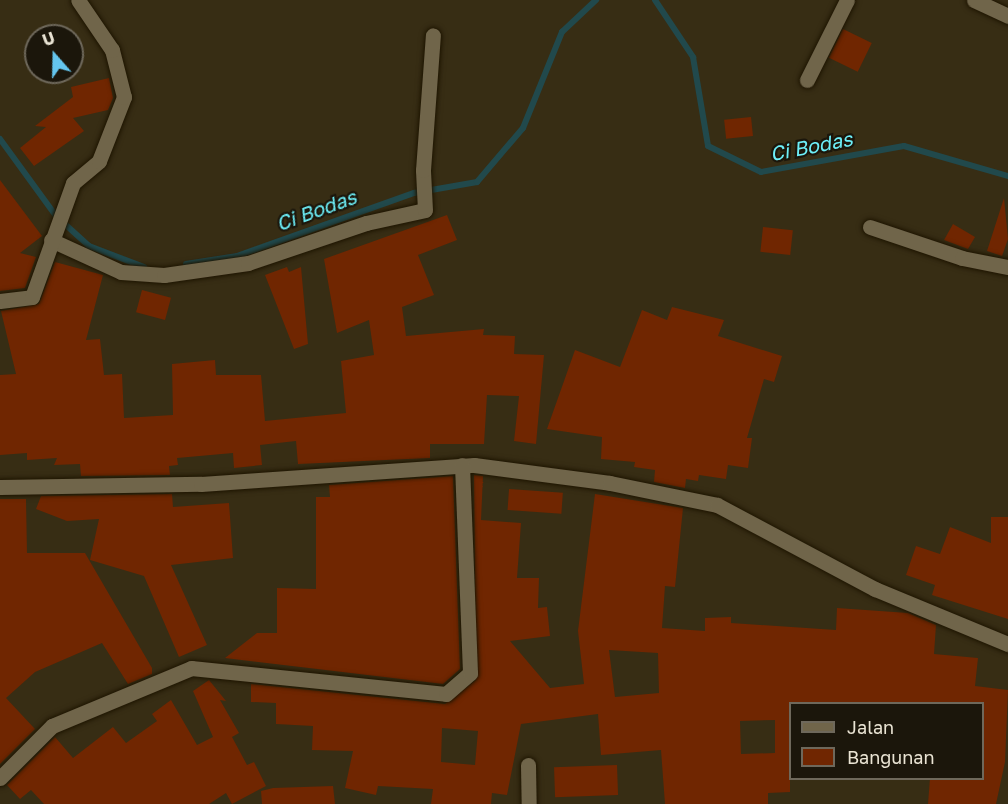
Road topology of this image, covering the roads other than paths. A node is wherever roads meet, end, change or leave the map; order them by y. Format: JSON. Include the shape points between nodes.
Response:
{"nodes":[{"id":1,"x":78,"y":0,"type":"edge"},
{"id":2,"x":847,"y":0,"type":"edge"},
{"id":3,"x":974,"y":0,"type":"edge"},
{"id":4,"x":1008,"y":16,"type":"edge"},
{"id":5,"x":433,"y":35,"type":"dead end"},
{"id":6,"x":807,"y":80,"type":"dead end"},
{"id":7,"x":870,"y":226,"type":"dead end"},
{"id":8,"x":52,"y":237,"type":"junction"},
{"id":9,"x":1008,"y":267,"type":"edge"},
{"id":10,"x":0,"y":301,"type":"edge"},
{"id":11,"x":462,"y":465,"type":"junction"},
{"id":12,"x":0,"y":487,"type":"edge"},
{"id":13,"x":1008,"y":644,"type":"edge"},
{"id":14,"x":528,"y":765,"type":"dead end"},
{"id":15,"x":0,"y":778,"type":"edge"},
{"id":16,"x":529,"y":804,"type":"edge"}],
"edges":[{"from":1,"to":8,"type":"street","via":[[112,50],[124,97],[99,161],[74,183]]},
{"from":2,"to":6,"type":"street"},
{"from":3,"to":4,"type":"street"},
{"from":5,"to":8,"type":"street","via":[[423,170],[425,210],[366,223],[248,263],[187,273],[132,274]]},
{"from":7,"to":9,"type":"street","via":[[962,258]]},
{"from":8,"to":10,"type":"street","via":[[32,297]]},
{"from":11,"to":12,"type":"street","via":[[201,484]]},
{"from":11,"to":13,"type":"street","via":[[610,483],[717,506],[875,589]]},
{"from":11,"to":15,"type":"street","via":[[470,673],[446,694],[191,668],[52,726]]},
{"from":14,"to":16,"type":"street"}]}
